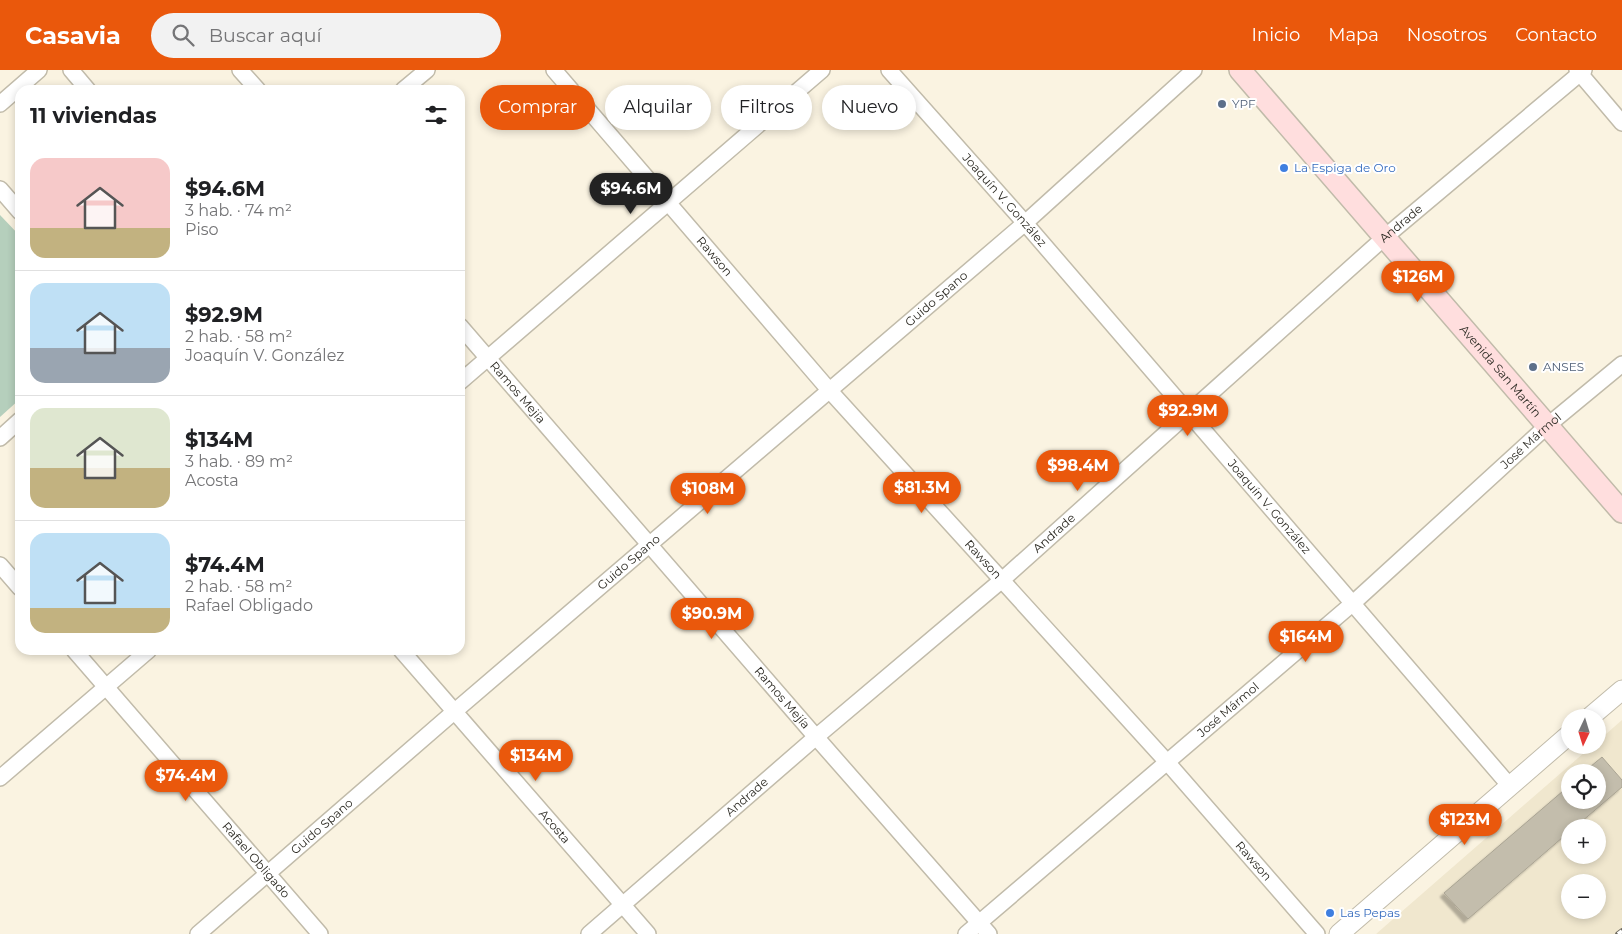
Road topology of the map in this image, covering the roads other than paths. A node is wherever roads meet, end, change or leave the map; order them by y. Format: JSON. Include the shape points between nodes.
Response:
{"nodes":[{"id":1,"x":39,"y":70,"type":"edge"},
{"id":2,"x":70,"y":70,"type":"edge"},
{"id":3,"x":240,"y":70,"type":"edge"},
{"id":4,"x":427,"y":70,"type":"edge"},
{"id":5,"x":554,"y":70,"type":"edge"},
{"id":6,"x":822,"y":70,"type":"edge"},
{"id":7,"x":889,"y":70,"type":"edge"},
{"id":8,"x":1194,"y":70,"type":"edge"},
{"id":9,"x":1240,"y":70,"type":"edge"},
{"id":10,"x":1580,"y":71,"type":"edge"},
{"id":11,"x":411,"y":75,"type":"edge"},
{"id":12,"x":22,"y":85,"type":"edge"},
{"id":13,"x":84,"y":85,"type":"edge"},
{"id":14,"x":254,"y":85,"type":"edge"},
{"id":15,"x":15,"y":91,"type":"edge"},
{"id":16,"x":0,"y":104,"type":"edge"},
{"id":17,"x":1622,"y":122,"type":"edge"},
{"id":18,"x":0,"y":189,"type":"edge"},
{"id":19,"x":668,"y":202,"type":"junction"},
{"id":20,"x":15,"y":206,"type":"edge"},
{"id":21,"x":1025,"y":223,"type":"junction"},
{"id":22,"x":1385,"y":237,"type":"junction"},
{"id":23,"x":465,"y":332,"type":"edge"},
{"id":24,"x":488,"y":358,"type":"junction"},
{"id":25,"x":1622,"y":364,"type":"edge"},
{"id":26,"x":465,"y":378,"type":"edge"},
{"id":27,"x":830,"y":391,"type":"junction"},
{"id":28,"x":1188,"y":414,"type":"junction"},
{"id":29,"x":15,"y":424,"type":"edge"},
{"id":30,"x":1547,"y":426,"type":"junction"},
{"id":31,"x":0,"y":438,"type":"edge"},
{"id":32,"x":1622,"y":512,"type":"edge"},
{"id":33,"x":650,"y":545,"type":"junction"},
{"id":34,"x":0,"y":565,"type":"edge"},
{"id":35,"x":1002,"y":580,"type":"junction"},
{"id":36,"x":15,"y":582,"type":"edge"},
{"id":37,"x":1352,"y":604,"type":"junction"},
{"id":38,"x":78,"y":655,"type":"edge"},
{"id":39,"x":142,"y":655,"type":"edge"},
{"id":40,"x":405,"y":655,"type":"edge"},
{"id":41,"x":106,"y":687,"type":"junction"},
{"id":42,"x":1622,"y":690,"type":"edge"},
{"id":43,"x":1600,"y":709,"type":"edge"},
{"id":44,"x":454,"y":711,"type":"junction"},
{"id":45,"x":816,"y":737,"type":"junction"},
{"id":46,"x":1561,"y":742,"type":"edge"},
{"id":47,"x":1167,"y":762,"type":"junction"},
{"id":48,"x":0,"y":778,"type":"edge"},
{"id":49,"x":1509,"y":785,"type":"junction"},
{"id":50,"x":268,"y":874,"type":"junction"},
{"id":51,"x":623,"y":905,"type":"junction"},
{"id":52,"x":984,"y":928,"type":"edge"},
{"id":53,"x":198,"y":934,"type":"edge"},
{"id":54,"x":320,"y":934,"type":"edge"},
{"id":55,"x":589,"y":934,"type":"edge"},
{"id":56,"x":648,"y":934,"type":"edge"},
{"id":57,"x":966,"y":934,"type":"edge"},
{"id":58,"x":1317,"y":934,"type":"edge"},
{"id":59,"x":1339,"y":934,"type":"edge"}],
"edges":[{"from":1,"to":12,"type":"street"},
{"from":2,"to":13,"type":"street"},
{"from":3,"to":14,"type":"street"},
{"from":4,"to":11,"type":"street"},
{"from":5,"to":19,"type":"street","name":"Rawson"},
{"from":6,"to":19,"type":"street"},
{"from":7,"to":21,"type":"street","name":"Joaquín V. González"},
{"from":8,"to":21,"type":"street","name":"Guido Spano"},
{"from":9,"to":22,"type":"main road","name":"Avenida San Martín"},
{"from":10,"to":17,"type":"street"},
{"from":10,"to":22,"type":"street","name":"Andrade"},
{"from":15,"to":16,"type":"street"},
{"from":18,"to":20,"type":"street"},
{"from":19,"to":24,"type":"street"},
{"from":19,"to":27,"type":"street","name":"Rawson"},
{"from":21,"to":27,"type":"street","name":"Guido Spano"},
{"from":21,"to":28,"type":"street","name":"Joaquín V. González"},
{"from":22,"to":28,"type":"street","name":"Andrade"},
{"from":22,"to":30,"type":"main road","name":"Avenida San Martín"},
{"from":23,"to":24,"type":"street","name":"Ramos Mejía"},
{"from":24,"to":26,"type":"street"},
{"from":24,"to":33,"type":"street","name":"Ramos Mejía"},
{"from":25,"to":30,"type":"street","name":"José Mármol"},
{"from":27,"to":33,"type":"street","name":"Guido Spano"},
{"from":27,"to":35,"type":"street","name":"Rawson"},
{"from":28,"to":35,"type":"street","name":"Andrade"},
{"from":28,"to":37,"type":"street","name":"Joaquín V. González"},
{"from":29,"to":31,"type":"street"},
{"from":30,"to":32,"type":"main road","name":"Avenida San Martín"},
{"from":30,"to":37,"type":"street","name":"José Mármol"},
{"from":33,"to":44,"type":"street","name":"Guido Spano"},
{"from":33,"to":45,"type":"street","name":"Ramos Mejía"},
{"from":34,"to":36,"type":"street"},
{"from":35,"to":45,"type":"street","name":"Andrade"},
{"from":35,"to":47,"type":"street","name":"Rawson"},
{"from":37,"to":47,"type":"street","name":"José Mármol"},
{"from":37,"to":49,"type":"street","name":"Joaquín V. González"},
{"from":38,"to":41,"type":"street","name":"Rafael Obligado"},
{"from":39,"to":41,"type":"street"},
{"from":40,"to":44,"type":"street","name":"Acosta"},
{"from":41,"to":48,"type":"street"},
{"from":41,"to":50,"type":"street","name":"Rafael Obligado"},
{"from":42,"to":43,"type":"street"},
{"from":44,"to":50,"type":"street","name":"Guido Spano"},
{"from":44,"to":51,"type":"street","name":"Acosta"},
{"from":45,"to":51,"type":"street","name":"Andrade"},
{"from":45,"to":52,"type":"street","name":"Ramos Mejía"},
{"from":46,"to":49,"type":"street"},
{"from":47,"to":52,"type":"street","name":"José Mármol"},
{"from":47,"to":58,"type":"street","name":"Rawson"},
{"from":49,"to":59,"type":"street"},
{"from":50,"to":53,"type":"street","name":"Guido Spano"},
{"from":50,"to":54,"type":"street","name":"Rafael Obligado"},
{"from":51,"to":55,"type":"street","name":"Andrade"},
{"from":51,"to":56,"type":"street","name":"Acosta"},
{"from":52,"to":57,"type":"street","name":"José Mármol"}]}
